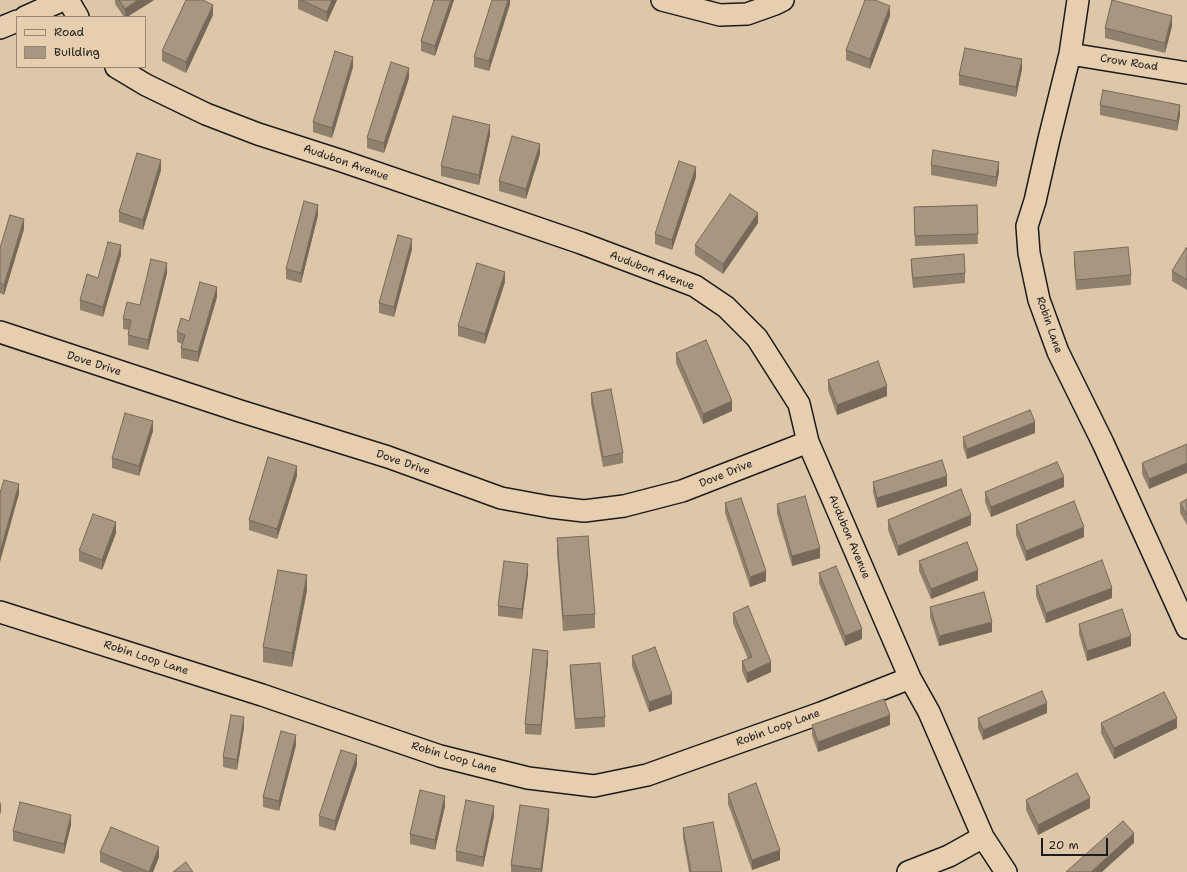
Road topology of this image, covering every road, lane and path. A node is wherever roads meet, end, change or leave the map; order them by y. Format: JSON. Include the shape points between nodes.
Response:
{"nodes":[{"id":1,"x":63,"y":0,"type":"edge"},
{"id":2,"x":68,"y":0,"type":"edge"},
{"id":3,"x":662,"y":0,"type":"edge"},
{"id":4,"x":783,"y":0,"type":"edge"},
{"id":5,"x":1078,"y":0,"type":"edge"},
{"id":6,"x":27,"y":16,"type":"edge"},
{"id":7,"x":77,"y":16,"type":"edge"},
{"id":8,"x":16,"y":20,"type":"edge"},
{"id":9,"x":0,"y":28,"type":"edge"},
{"id":10,"x":1070,"y":54,"type":"junction"},
{"id":11,"x":118,"y":68,"type":"edge"},
{"id":12,"x":1187,"y":73,"type":"edge"},
{"id":13,"x":0,"y":332,"type":"edge"},
{"id":14,"x":808,"y":442,"type":"junction"},
{"id":15,"x":0,"y":612,"type":"edge"},
{"id":16,"x":1187,"y":628,"type":"edge"},
{"id":17,"x":910,"y":678,"type":"junction"},
{"id":18,"x":983,"y":837,"type":"junction"},
{"id":19,"x":908,"y":872,"type":"edge"},
{"id":20,"x":1006,"y":872,"type":"edge"}],
"edges":[{"from":1,"to":6,"type":"street"},
{"from":2,"to":7,"type":"street"},
{"from":3,"to":4,"type":"street","via":[[720,15],[747,14]]},
{"from":5,"to":10,"type":"street","name":"Robin Lane"},
{"from":8,"to":9,"type":"street"},
{"from":10,"to":12,"type":"street","name":"Crow Road"},
{"from":10,"to":16,"type":"street","name":"Robin Lane","via":[[1027,226],[1029,253],[1039,300],[1058,352],[1103,443]]},
{"from":11,"to":14,"type":"street","name":"Audubon Avenue","via":[[176,100],[258,134],[581,243],[695,286],[726,307],[757,338],[799,404]]},
{"from":13,"to":14,"type":"street","name":"Dove Drive","via":[[388,457],[501,498],[550,507],[584,511],[624,506],[682,491]]},
{"from":14,"to":17,"type":"street","name":"Audubon Avenue"},
{"from":15,"to":17,"type":"street","name":"Robin Loop Lane","via":[[254,692],[440,756],[528,778],[594,786],[647,776]]},
{"from":17,"to":18,"type":"street","name":"Audubon Avenue","via":[[930,712]]},
{"from":18,"to":19,"type":"street","via":[[949,856]]},
{"from":18,"to":20,"type":"street","name":"Audubon Avenue"}]}
